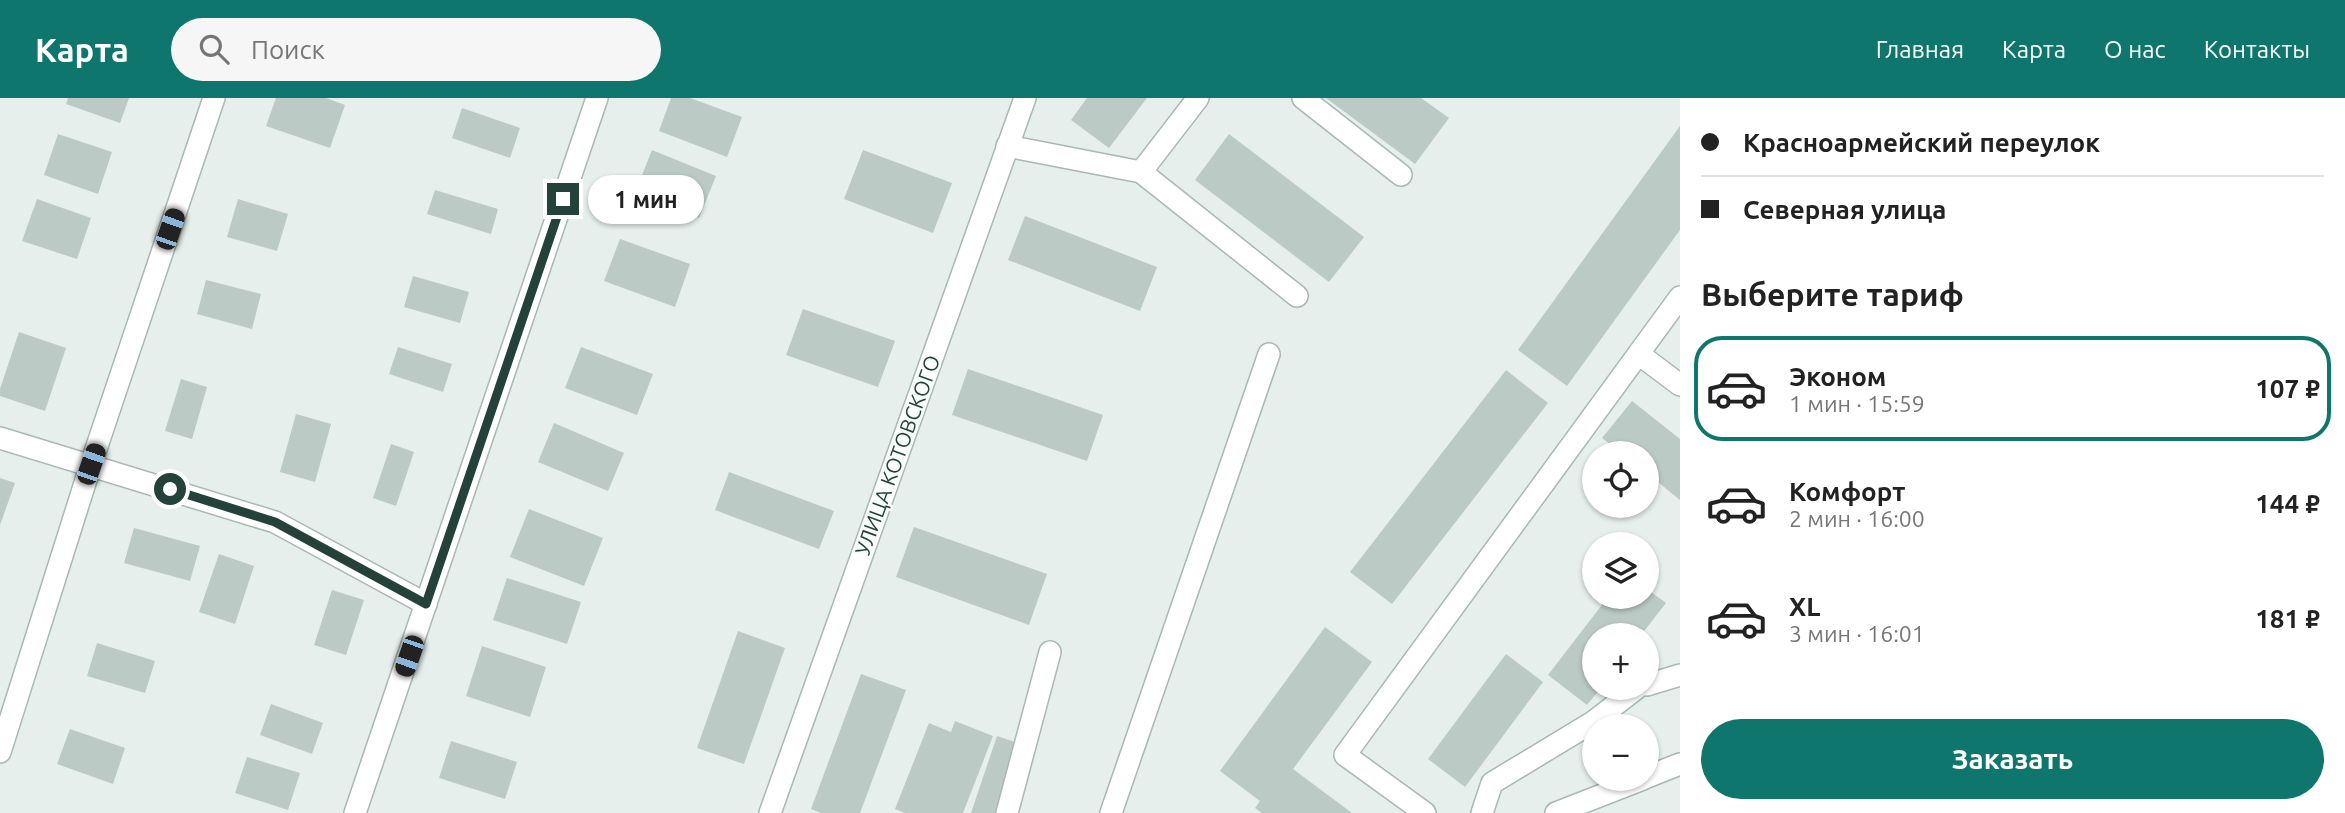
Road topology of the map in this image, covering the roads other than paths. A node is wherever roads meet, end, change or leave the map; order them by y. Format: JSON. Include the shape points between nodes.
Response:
{"nodes":[{"id":1,"x":214,"y":98,"type":"edge"},
{"id":2,"x":597,"y":98,"type":"edge"},
{"id":3,"x":1025,"y":98,"type":"edge"},
{"id":4,"x":1198,"y":98,"type":"edge"},
{"id":5,"x":1303,"y":98,"type":"edge"},
{"id":6,"x":1007,"y":146,"type":"junction"},
{"id":7,"x":1140,"y":172,"type":"junction"},
{"id":8,"x":1401,"y":175,"type":"dead end"},
{"id":9,"x":1297,"y":296,"type":"dead end"},
{"id":10,"x":1680,"y":297,"type":"edge"},
{"id":11,"x":1269,"y":354,"type":"dead end"},
{"id":12,"x":1640,"y":355,"type":"junction"},
{"id":13,"x":1680,"y":385,"type":"edge"},
{"id":14,"x":0,"y":438,"type":"edge"},
{"id":15,"x":91,"y":464,"type":"junction"},
{"id":16,"x":426,"y":604,"type":"junction"},
{"id":17,"x":1050,"y":652,"type":"dead end"},
{"id":18,"x":1680,"y":675,"type":"edge"},
{"id":19,"x":1659,"y":681,"type":"edge"},
{"id":20,"x":1621,"y":700,"type":"edge"},
{"id":21,"x":0,"y":752,"type":"edge"},
{"id":22,"x":1680,"y":764,"type":"edge"},
{"id":23,"x":1659,"y":772,"type":"edge"},
{"id":24,"x":1612,"y":791,"type":"edge"},
{"id":25,"x":355,"y":813,"type":"edge"},
{"id":26,"x":770,"y":813,"type":"edge"},
{"id":27,"x":1007,"y":813,"type":"edge"},
{"id":28,"x":1111,"y":813,"type":"edge"},
{"id":29,"x":1425,"y":813,"type":"edge"},
{"id":30,"x":1482,"y":813,"type":"edge"},
{"id":31,"x":1556,"y":813,"type":"edge"}],
"edges":[{"from":1,"to":15,"type":"street"},
{"from":2,"to":16,"type":"street"},
{"from":3,"to":6,"type":"street","name":"УЛИЦА КОТОВСКОГО"},
{"from":4,"to":7,"type":"street"},
{"from":5,"to":8,"type":"street"},
{"from":6,"to":7,"type":"street"},
{"from":6,"to":26,"type":"street","name":"УЛИЦА КОТОВСКОГО"},
{"from":7,"to":9,"type":"street"},
{"from":10,"to":12,"type":"street"},
{"from":11,"to":28,"type":"street"},
{"from":12,"to":13,"type":"street"},
{"from":12,"to":29,"type":"street","via":[[1345,755]]},
{"from":14,"to":15,"type":"street"},
{"from":15,"to":16,"type":"street","via":[[275,522]]},
{"from":15,"to":21,"type":"street"},
{"from":16,"to":25,"type":"street"},
{"from":17,"to":27,"type":"street"},
{"from":18,"to":19,"type":"street"},
{"from":20,"to":30,"type":"street","via":[[1492,783]]},
{"from":22,"to":23,"type":"street"},
{"from":24,"to":31,"type":"street"}]}
